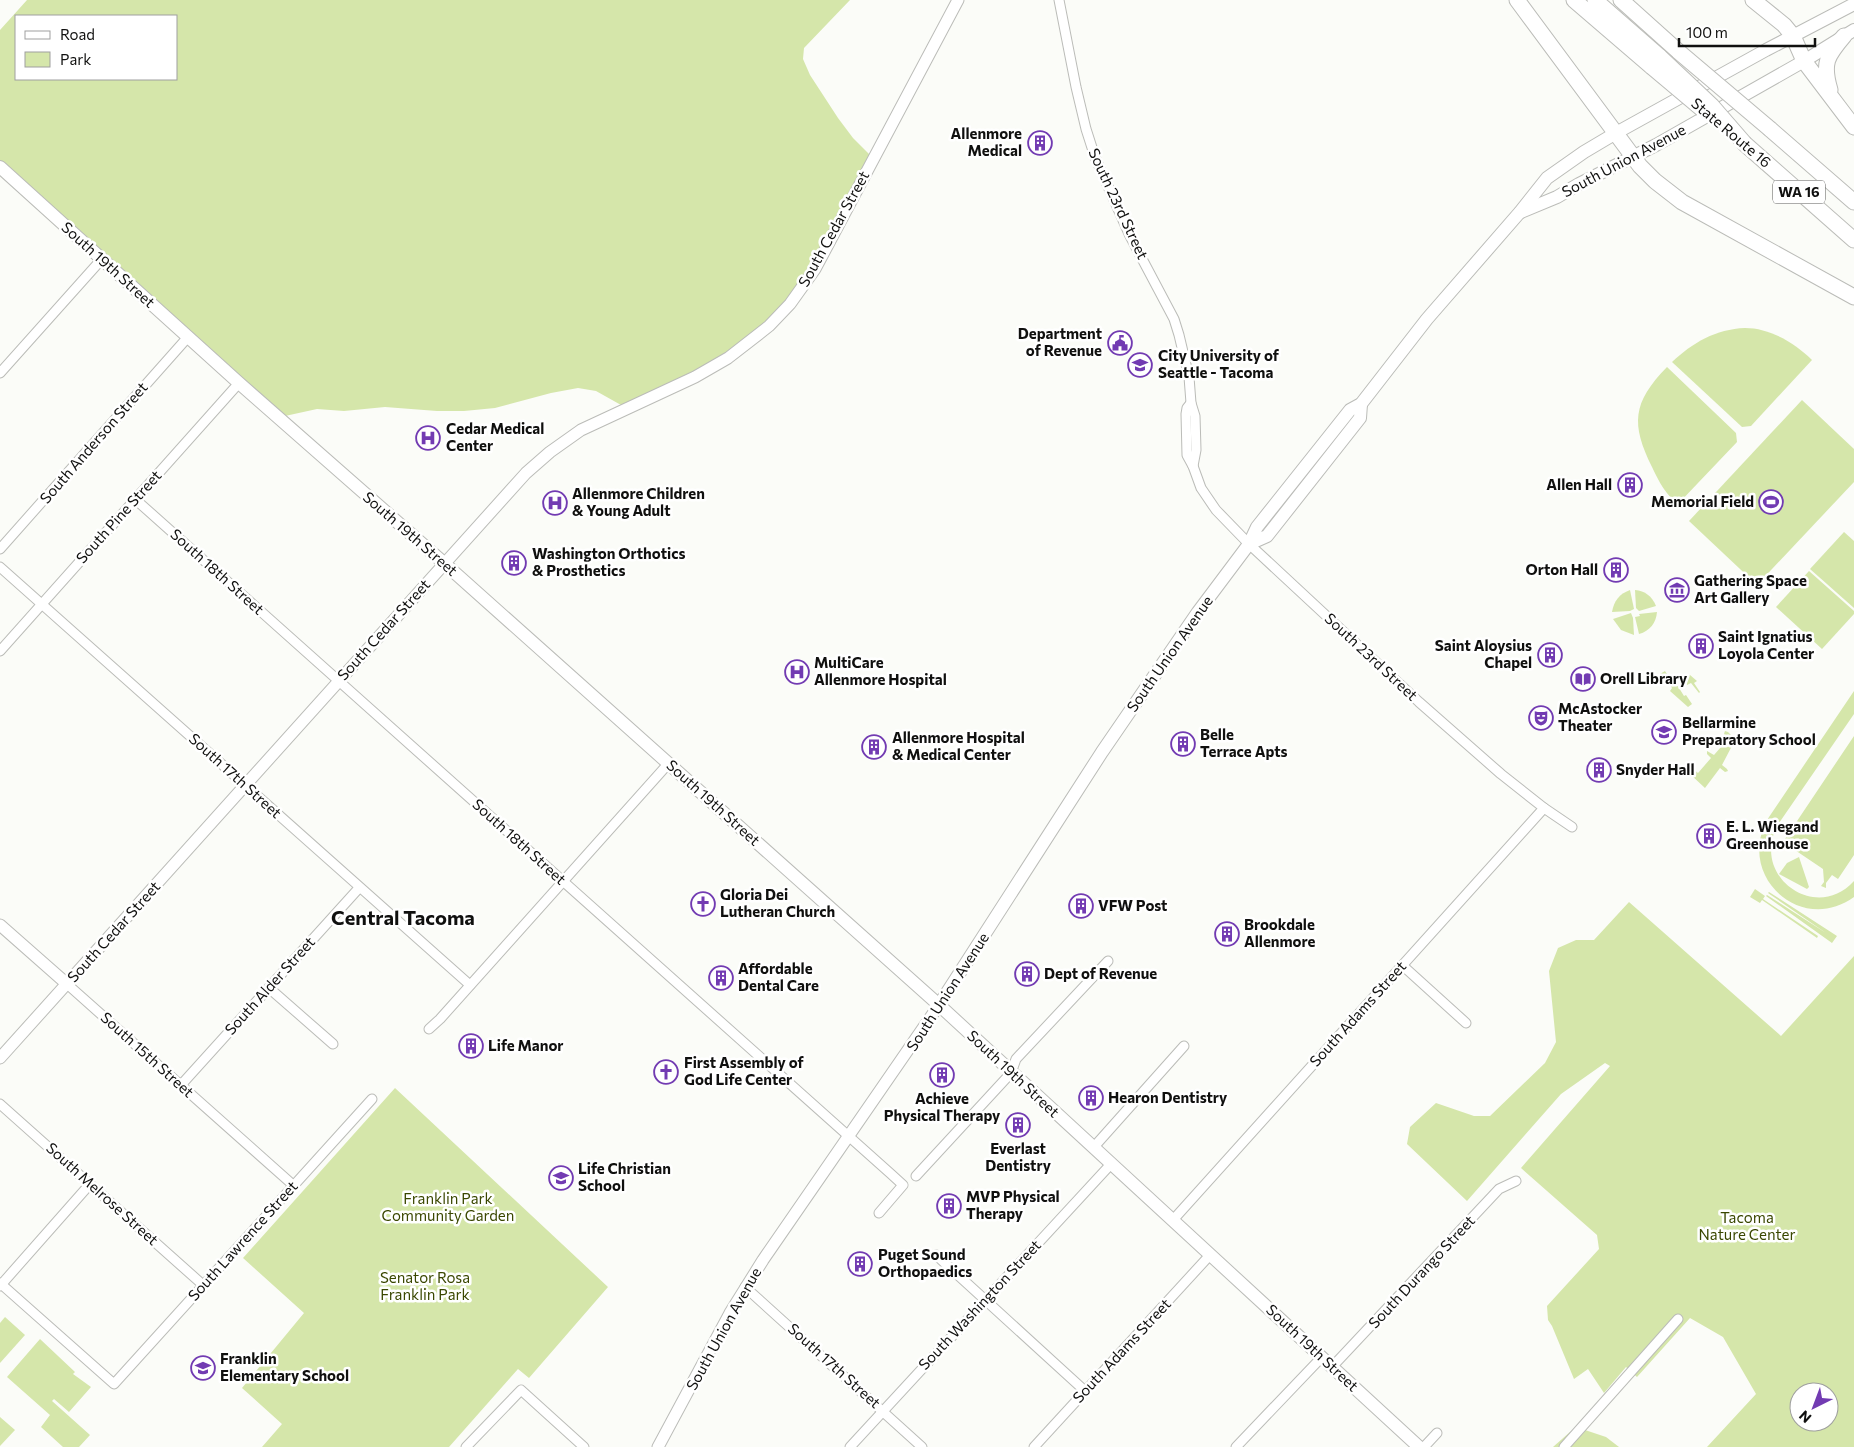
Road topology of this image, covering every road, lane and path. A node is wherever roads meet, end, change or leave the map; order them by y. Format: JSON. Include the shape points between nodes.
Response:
{"nodes":[{"id":1,"x":958,"y":0,"type":"edge"},
{"id":2,"x":1059,"y":0,"type":"edge"},
{"id":3,"x":1517,"y":0,"type":"edge"},
{"id":4,"x":1574,"y":0,"type":"edge"},
{"id":5,"x":1595,"y":0,"type":"edge"},
{"id":6,"x":1621,"y":0,"type":"edge"},
{"id":7,"x":1753,"y":0,"type":"edge"},
{"id":8,"x":1854,"y":4,"type":"edge"},
{"id":9,"x":1849,"y":33,"type":"edge"},
{"id":10,"x":1793,"y":36,"type":"junction"},
{"id":11,"x":1804,"y":61,"type":"junction"},
{"id":12,"x":1656,"y":62,"type":"junction"},
{"id":13,"x":1833,"y":99,"type":"junction"},
{"id":14,"x":1854,"y":127,"type":"edge"},
{"id":15,"x":1616,"y":133,"type":"junction"},
{"id":16,"x":1633,"y":156,"type":"junction"},
{"id":17,"x":0,"y":167,"type":"edge"},
{"id":18,"x":1854,"y":202,"type":"edge"},
{"id":19,"x":1520,"y":212,"type":"junction"},
{"id":20,"x":1854,"y":240,"type":"edge"},
{"id":21,"x":101,"y":260,"type":"junction"},
{"id":22,"x":1854,"y":297,"type":"edge"},
{"id":23,"x":188,"y":337,"type":"junction"},
{"id":24,"x":0,"y":373,"type":"edge"},
{"id":25,"x":238,"y":383,"type":"junction"},
{"id":26,"x":135,"y":499,"type":"junction"},
{"id":27,"x":1249,"y":544,"type":"junction"},
{"id":28,"x":0,"y":550,"type":"edge"},
{"id":29,"x":445,"y":564,"type":"junction"},
{"id":30,"x":0,"y":567,"type":"edge"},
{"id":31,"x":41,"y":604,"type":"junction"},
{"id":32,"x":0,"y":651,"type":"edge"},
{"id":33,"x":338,"y":681,"type":"junction"},
{"id":34,"x":668,"y":764,"type":"junction"},
{"id":35,"x":245,"y":785,"type":"junction"},
{"id":36,"x":1544,"y":808,"type":"junction"},
{"id":37,"x":1572,"y":827,"type":"dead end"},
{"id":38,"x":563,"y":881,"type":"junction"},
{"id":39,"x":359,"y":888,"type":"junction"},
{"id":40,"x":0,"y":925,"type":"edge"},
{"id":41,"x":1108,"y":961,"type":"dead end"},
{"id":42,"x":1402,"y":964,"type":"junction"},
{"id":43,"x":67,"y":984,"type":"junction"},
{"id":44,"x":470,"y":985,"type":"junction"},
{"id":45,"x":269,"y":988,"type":"junction"},
{"id":46,"x":939,"y":1005,"type":"junction"},
{"id":47,"x":1466,"y":1023,"type":"dead end"},
{"id":48,"x":429,"y":1029,"type":"dead end"},
{"id":49,"x":333,"y":1044,"type":"dead end"},
{"id":50,"x":1184,"y":1046,"type":"dead end"},
{"id":51,"x":0,"y":1058,"type":"edge"},
{"id":52,"x":1011,"y":1073,"type":"junction"},
{"id":53,"x":181,"y":1085,"type":"junction"},
{"id":54,"x":372,"y":1099,"type":"dead end"},
{"id":55,"x":0,"y":1104,"type":"edge"},
{"id":56,"x":849,"y":1137,"type":"junction"},
{"id":57,"x":1093,"y":1148,"type":"junction"},
{"id":58,"x":1111,"y":1164,"type":"junction"},
{"id":59,"x":916,"y":1176,"type":"dead end"},
{"id":60,"x":1516,"y":1182,"type":"dead end"},
{"id":61,"x":90,"y":1184,"type":"junction"},
{"id":62,"x":293,"y":1185,"type":"junction"},
{"id":63,"x":879,"y":1213,"type":"dead end"},
{"id":64,"x":1173,"y":1220,"type":"junction"},
{"id":65,"x":936,"y":1255,"type":"dead end"},
{"id":66,"x":1210,"y":1255,"type":"junction"},
{"id":67,"x":0,"y":1284,"type":"edge"},
{"id":68,"x":203,"y":1285,"type":"junction"},
{"id":69,"x":746,"y":1287,"type":"junction"},
{"id":70,"x":986,"y":1300,"type":"junction"},
{"id":71,"x":1678,"y":1319,"type":"dead end"},
{"id":72,"x":1321,"y":1358,"type":"junction"},
{"id":73,"x":1332,"y":1368,"type":"junction"},
{"id":74,"x":1085,"y":1391,"type":"junction"},
{"id":75,"x":882,"y":1410,"type":"junction"},
{"id":76,"x":1437,"y":1433,"type":"dead end"},
{"id":77,"x":466,"y":1447,"type":"edge"},
{"id":78,"x":584,"y":1447,"type":"edge"},
{"id":79,"x":658,"y":1447,"type":"edge"},
{"id":80,"x":850,"y":1447,"type":"edge"},
{"id":81,"x":922,"y":1447,"type":"edge"},
{"id":82,"x":1034,"y":1447,"type":"edge"},
{"id":83,"x":1236,"y":1447,"type":"edge"},
{"id":84,"x":1419,"y":1447,"type":"edge"},
{"id":85,"x":1424,"y":1447,"type":"edge"},
{"id":86,"x":1564,"y":1447,"type":"edge"}],
"edges":[{"from":1,"to":29,"type":"main road","name":"South Cedar Street","via":[[815,270],[784,310],[728,358],[695,377],[581,430],[550,452],[514,486]]},
{"from":2,"to":27,"type":"street","name":"South 23rd Street","via":[[1090,143],[1111,195],[1174,319],[1194,409],[1196,450],[1193,466],[1208,500]]},
{"from":3,"to":15,"type":"highway"},
{"from":4,"to":12,"type":"highway","number":"WA 16"},
{"from":5,"to":12,"type":"highway"},
{"from":6,"to":18,"type":"highway","name":"State Route 16","number":"WA 16","bridge":true},
{"from":7,"to":10,"type":"highway"},
{"from":8,"to":10,"type":"main road","name":"South Union Avenue"},
{"from":9,"to":11,"type":"main road","name":"South Union Avenue"},
{"from":9,"to":13,"type":"highway","via":[[1831,51],[1827,62],[1826,75]]},
{"from":10,"to":11,"type":"highway"},
{"from":10,"to":15,"type":"main road","name":"South Union Avenue"},
{"from":11,"to":13,"type":"highway"},
{"from":11,"to":16,"type":"main road","name":"South Union Avenue"},
{"from":12,"to":20,"type":"highway","name":"State Route 16","number":"WA 16","bridge":true},
{"from":13,"to":14,"type":"highway"},
{"from":15,"to":16,"type":"highway"},
{"from":15,"to":19,"type":"main road","name":"South Union Avenue","via":[[1547,178]]},
{"from":16,"to":19,"type":"main road","name":"South Union Avenue","via":[[1557,197]]},
{"from":16,"to":22,"type":"highway","via":[[1655,181],[1682,202]]},
{"from":17,"to":21,"type":"main road","name":"South 19th Street"},
{"from":19,"to":27,"type":"main road","name":"South Union Avenue","via":[[1427,319],[1361,404],[1345,416],[1257,527]]},
{"from":21,"to":23,"type":"main road","name":"South 19th Street"},
{"from":21,"to":24,"type":"street"},
{"from":23,"to":25,"type":"main road","name":"South 19th Street"},
{"from":23,"to":28,"type":"street","name":"South Anderson Street"},
{"from":25,"to":26,"type":"street","name":"South Pine Street"},
{"from":25,"to":29,"type":"main road","name":"South 19th Street"},
{"from":26,"to":31,"type":"street","name":"South Pine Street"},
{"from":26,"to":33,"type":"street","name":"South 18th Street"},
{"from":27,"to":36,"type":"street","name":"South 23rd Street","via":[[1419,702]]},
{"from":27,"to":46,"type":"main road","name":"South Union Avenue","via":[[1107,744]]},
{"from":29,"to":33,"type":"main road","name":"South Cedar Street"},
{"from":29,"to":34,"type":"main road","name":"South 19th Street"},
{"from":30,"to":31,"type":"street","name":"South 17th Street"},
{"from":31,"to":32,"type":"street","name":"South Pine Street"},
{"from":31,"to":35,"type":"street","name":"South 17th Street"},
{"from":33,"to":35,"type":"main road","name":"South Cedar Street"},
{"from":33,"to":38,"type":"street","name":"South 18th Street"},
{"from":34,"to":38,"type":"street"},
{"from":34,"to":46,"type":"main road","name":"South 19th Street"},
{"from":35,"to":39,"type":"street","name":"South 17th Street"},
{"from":35,"to":43,"type":"main road","name":"South Cedar Street"},
{"from":36,"to":37,"type":"street","name":"South 23rd Street"},
{"from":36,"to":42,"type":"street","name":"South Adams Street"},
{"from":38,"to":44,"type":"street"},
{"from":38,"to":56,"type":"street","name":"South 18th Street"},
{"from":39,"to":44,"type":"street","name":"South 17th Street"},
{"from":39,"to":45,"type":"street","name":"South Alder Street"},
{"from":40,"to":43,"type":"main road","name":"South 15th Street"},
{"from":41,"to":52,"type":"street","via":[[1016,1059]]},
{"from":42,"to":47,"type":"street"},
{"from":42,"to":64,"type":"street","name":"South Adams Street"},
{"from":43,"to":51,"type":"main road","name":"South Cedar Street"},
{"from":43,"to":53,"type":"street","name":"South 15th Street"},
{"from":44,"to":48,"type":"street"},
{"from":45,"to":49,"type":"street"},
{"from":45,"to":53,"type":"street","name":"South Alder Street"},
{"from":46,"to":52,"type":"main road","name":"South 19th Street"},
{"from":46,"to":56,"type":"main road","name":"South Union Avenue"},
{"from":50,"to":57,"type":"street"},
{"from":52,"to":57,"type":"main road","name":"South 19th Street"},
{"from":52,"to":59,"type":"street"},
{"from":53,"to":62,"type":"street","name":"South 15th Street"},
{"from":54,"to":62,"type":"street","name":"South Lawrence Street"},
{"from":55,"to":61,"type":"street","name":"South Melrose Street"},
{"from":56,"to":63,"type":"street","name":"South 18th Street","via":[[903,1185]]},
{"from":56,"to":69,"type":"main road","name":"South Union Avenue"},
{"from":57,"to":58,"type":"main road","name":"South 19th Street"},
{"from":58,"to":64,"type":"main road","name":"South 19th Street"},
{"from":58,"to":70,"type":"street","name":"South Washington Street"},
{"from":60,"to":73,"type":"street","name":"South Durango Street","via":[[1499,1189]]},
{"from":61,"to":67,"type":"street"},
{"from":61,"to":68,"type":"street","name":"South Melrose Street"},
{"from":62,"to":68,"type":"street","name":"South Lawrence Street"},
{"from":64,"to":66,"type":"main road","name":"South 19th Street"},
{"from":65,"to":70,"type":"street"},
{"from":66,"to":72,"type":"main road","name":"South 19th Street"},
{"from":66,"to":74,"type":"street","name":"South Adams Street"},
{"from":67,"to":68,"type":"street","name":"South Lawrence Street","via":[[114,1384]]},
{"from":69,"to":75,"type":"street","name":"South 17th Street"},
{"from":69,"to":79,"type":"main road","name":"South Union Avenue"},
{"from":70,"to":74,"type":"street"},
{"from":70,"to":75,"type":"street","name":"South Washington Street"},
{"from":71,"to":86,"type":"street"},
{"from":72,"to":73,"type":"main road","name":"South 19th Street"},
{"from":72,"to":83,"type":"street"},
{"from":73,"to":84,"type":"main road","name":"South 19th Street"},
{"from":74,"to":82,"type":"street","name":"South Adams Street"},
{"from":75,"to":80,"type":"street","name":"South Washington Street"},
{"from":75,"to":81,"type":"street","name":"South 17th Street"},
{"from":76,"to":85,"type":"street"},
{"from":77,"to":78,"type":"street","via":[[520,1390]]}]}
